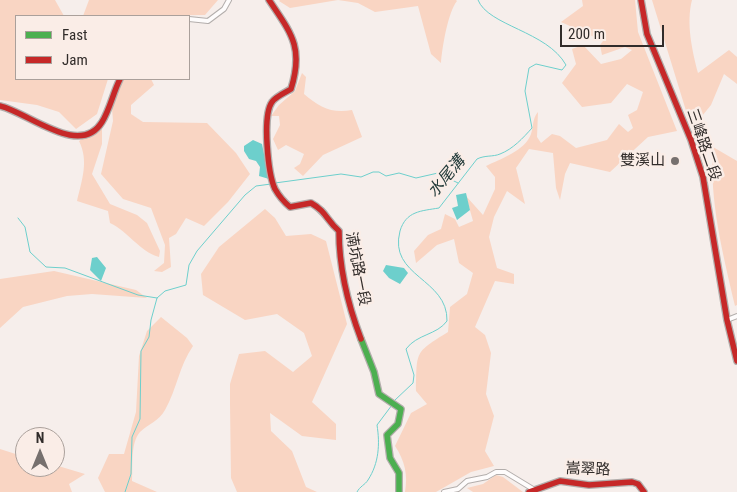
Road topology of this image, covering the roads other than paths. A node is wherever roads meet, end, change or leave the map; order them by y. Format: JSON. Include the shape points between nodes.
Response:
{"nodes":[{"id":1,"x":229,"y":0,"type":"edge"},
{"id":2,"x":270,"y":0,"type":"edge"},
{"id":3,"x":641,"y":0,"type":"edge"},
{"id":4,"x":190,"y":19,"type":"edge"},
{"id":5,"x":120,"y":80,"type":"edge"},
{"id":6,"x":0,"y":106,"type":"edge"},
{"id":7,"x":737,"y":316,"type":"edge"},
{"id":8,"x":727,"y":320,"type":"junction"},
{"id":9,"x":737,"y":361,"type":"edge"},
{"id":10,"x":531,"y":490,"type":"edge"},
{"id":11,"x":398,"y":492,"type":"edge"},
{"id":12,"x":444,"y":492,"type":"edge"},
{"id":13,"x":644,"y":492,"type":"edge"}],
"edges":[{"from":1,"to":4,"type":"street","via":[[224,9],[208,21]]},
{"from":2,"to":11,"type":"street","name":"湳坑路一段","via":[[294,36],[296,50],[291,89],[272,101],[266,124],[274,186],[290,207],[311,203],[325,211],[330,223],[339,231],[340,256],[352,315],[374,372],[376,388],[379,394],[400,409],[402,416],[399,426],[387,435],[390,458],[399,473]]},
{"from":3,"to":8,"type":"street","name":"三峰路二段","via":[[646,34],[691,140],[703,177]]},
{"from":5,"to":6,"type":"street","via":[[99,127],[86,136],[70,137],[28,114]]},
{"from":7,"to":8,"type":"street"},
{"from":8,"to":9,"type":"street","name":"三峰路二段"},
{"from":10,"to":12,"type":"street","via":[[505,472],[496,472]]},
{"from":10,"to":13,"type":"street","name":"嵩翠路","via":[[560,481],[609,485],[626,481],[638,484]]}]}
